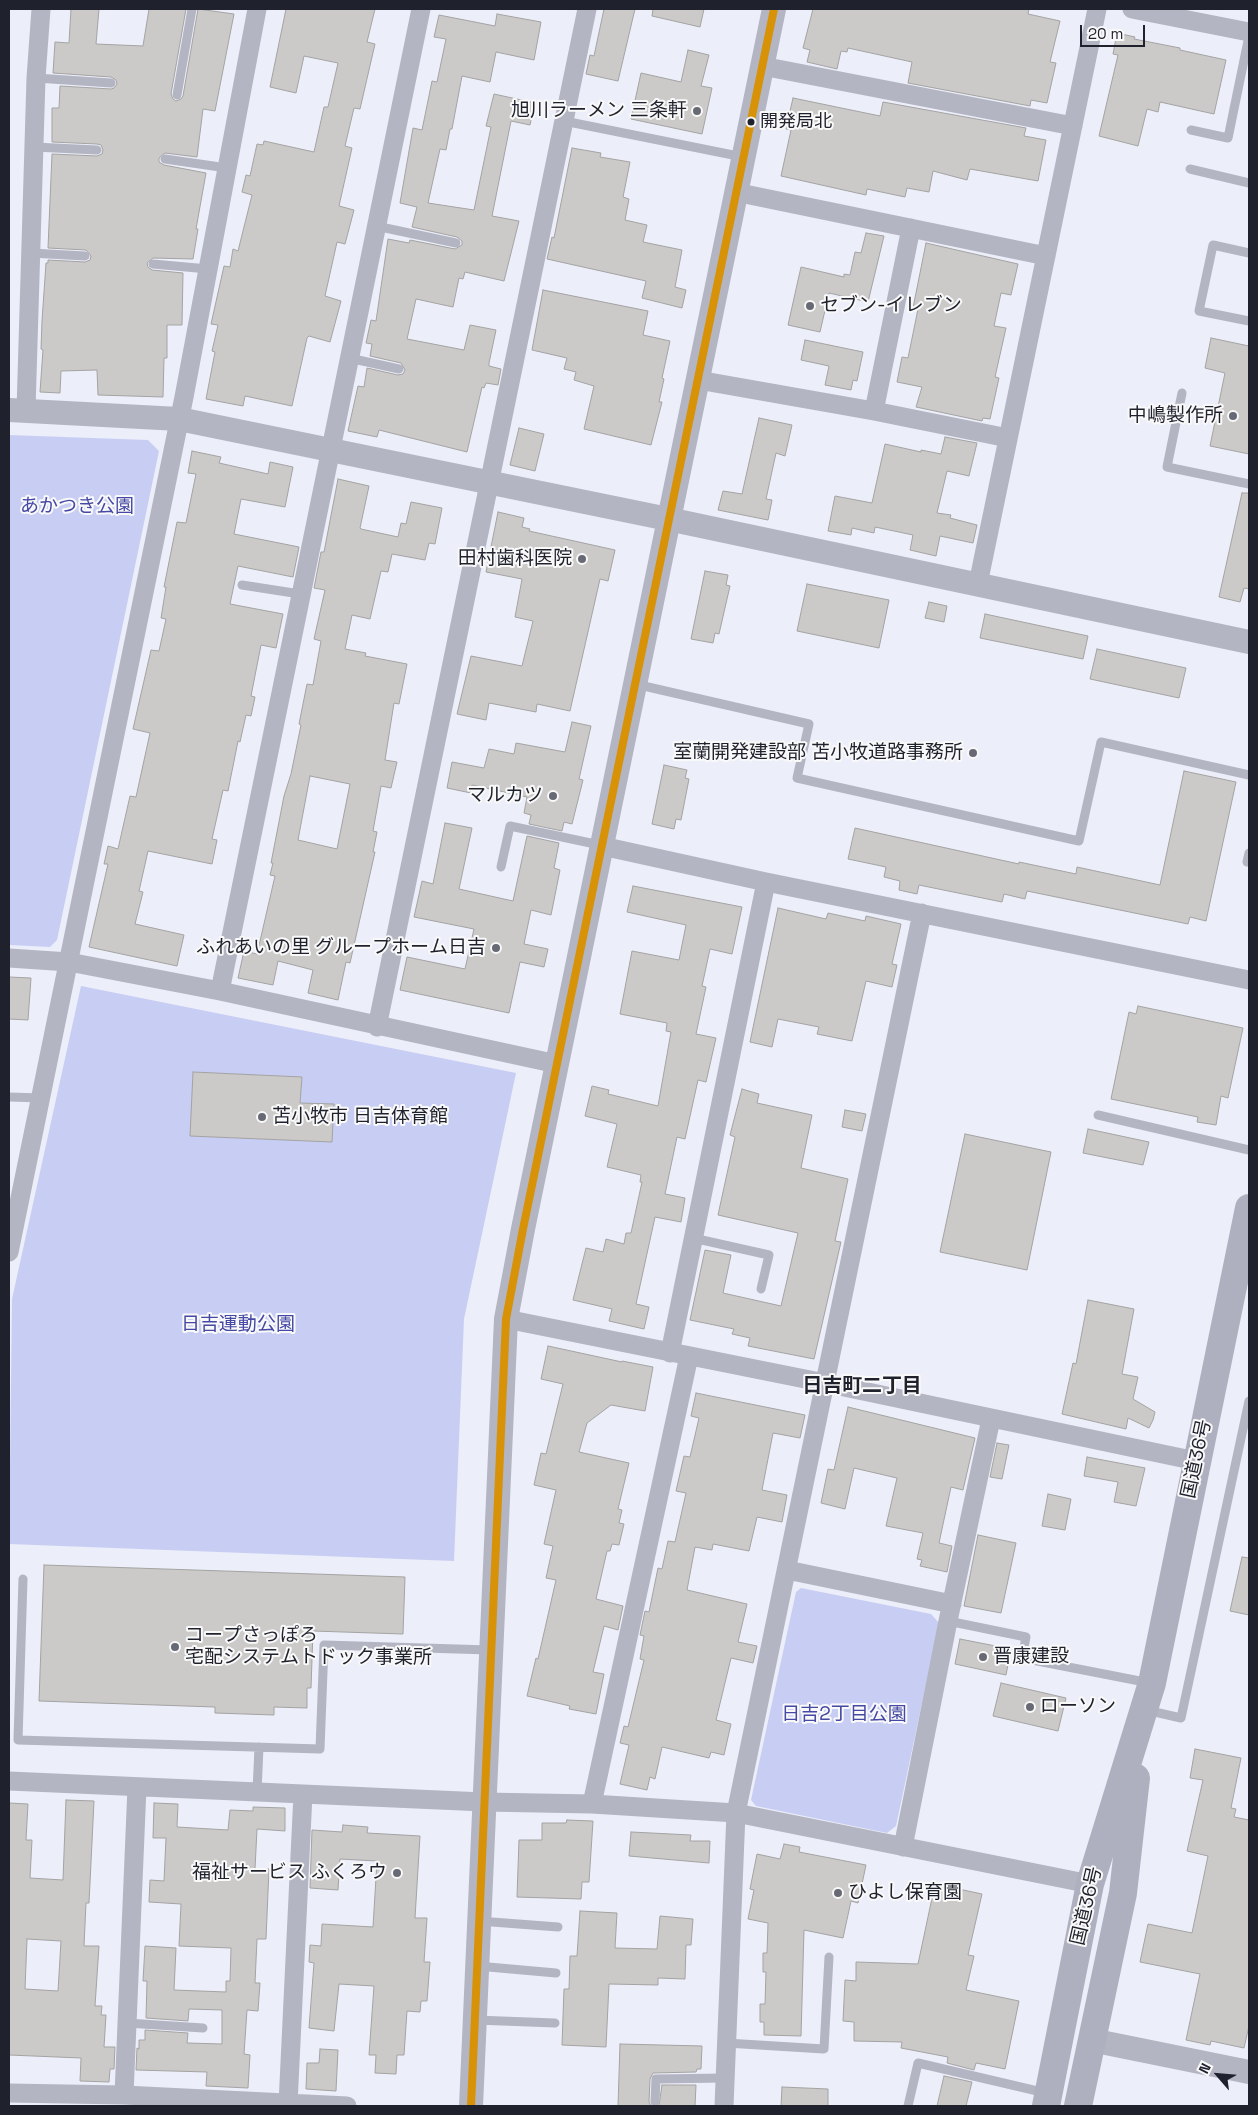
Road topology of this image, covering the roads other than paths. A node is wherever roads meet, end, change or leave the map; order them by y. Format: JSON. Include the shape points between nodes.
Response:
{"nodes":[{"id":1,"x":41,"y":9,"type":"edge"},
{"id":2,"x":192,"y":9,"type":"edge"},
{"id":3,"x":257,"y":9,"type":"edge"},
{"id":4,"x":421,"y":9,"type":"edge"},
{"id":5,"x":587,"y":9,"type":"edge"},
{"id":6,"x":774,"y":9,"type":"edge"},
{"id":7,"x":1097,"y":9,"type":"edge"},
{"id":8,"x":1132,"y":9,"type":"edge"},
{"id":9,"x":1249,"y":32,"type":"edge"},
{"id":10,"x":1249,"y":36,"type":"edge"},
{"id":11,"x":762,"y":66,"type":"junction"},
{"id":12,"x":36,"y":78,"type":"junction"},
{"id":13,"x":111,"y":83,"type":"dead end"},
{"id":14,"x":177,"y":96,"type":"dead end"},
{"id":15,"x":564,"y":121,"type":"junction"},
{"id":16,"x":1073,"y":126,"type":"junction"},
{"id":17,"x":1191,"y":130,"type":"dead end"},
{"id":18,"x":34,"y":147,"type":"junction"},
{"id":19,"x":97,"y":150,"type":"dead end"},
{"id":20,"x":743,"y":157,"type":"junction"},
{"id":21,"x":164,"y":159,"type":"dead end"},
{"id":22,"x":227,"y":168,"type":"junction"},
{"id":23,"x":1190,"y":169,"type":"dead end"},
{"id":24,"x":1249,"y":183,"type":"edge"},
{"id":25,"x":736,"y":192,"type":"junction"},
{"id":26,"x":376,"y":226,"type":"junction"},
{"id":27,"x":911,"y":228,"type":"junction"},
{"id":28,"x":456,"y":243,"type":"dead end"},
{"id":29,"x":30,"y":253,"type":"junction"},
{"id":30,"x":1249,"y":253,"type":"edge"},
{"id":31,"x":84,"y":256,"type":"dead end"},
{"id":32,"x":1046,"y":256,"type":"junction"},
{"id":33,"x":153,"y":264,"type":"dead end"},
{"id":34,"x":208,"y":270,"type":"junction"},
{"id":35,"x":1249,"y":321,"type":"edge"},
{"id":36,"x":349,"y":358,"type":"junction"},
{"id":37,"x":399,"y":368,"type":"dead end"},
{"id":38,"x":698,"y":380,"type":"junction"},
{"id":39,"x":1182,"y":393,"type":"dead end"},
{"id":40,"x":17,"y":410,"type":"edge"},
{"id":41,"x":874,"y":411,"type":"junction"},
{"id":42,"x":180,"y":418,"type":"junction"},
{"id":43,"x":1008,"y":438,"type":"junction"},
{"id":44,"x":330,"y":449,"type":"junction"},
{"id":45,"x":489,"y":482,"type":"junction"},
{"id":46,"x":1249,"y":484,"type":"edge"},
{"id":47,"x":668,"y":519,"type":"junction"},
{"id":48,"x":978,"y":584,"type":"junction"},
{"id":49,"x":242,"y":585,"type":"dead end"},
{"id":50,"x":300,"y":594,"type":"junction"},
{"id":51,"x":1249,"y":642,"type":"edge"},
{"id":52,"x":635,"y":684,"type":"junction"},
{"id":53,"x":1249,"y":775,"type":"edge"},
{"id":54,"x":602,"y":846,"type":"junction"},
{"id":55,"x":1249,"y":853,"type":"edge"},
{"id":56,"x":1249,"y":862,"type":"edge"},
{"id":57,"x":501,"y":867,"type":"dead end"},
{"id":58,"x":766,"y":882,"type":"junction"},
{"id":59,"x":922,"y":913,"type":"junction"},
{"id":60,"x":9,"y":958,"type":"edge"},
{"id":61,"x":69,"y":962,"type":"junction"},
{"id":62,"x":1249,"y":980,"type":"edge"},
{"id":63,"x":220,"y":991,"type":"junction"},
{"id":64,"x":377,"y":1027,"type":"junction"},
{"id":65,"x":557,"y":1064,"type":"junction"},
{"id":66,"x":9,"y":1097,"type":"edge"},
{"id":67,"x":41,"y":1098,"type":"junction"},
{"id":68,"x":1098,"y":1115,"type":"dead end"},
{"id":69,"x":1249,"y":1150,"type":"edge"},
{"id":70,"x":1249,"y":1208,"type":"edge"},
{"id":71,"x":693,"y":1238,"type":"junction"},
{"id":72,"x":9,"y":1252,"type":"edge"},
{"id":73,"x":761,"y":1289,"type":"dead end"},
{"id":74,"x":506,"y":1319,"type":"junction"},
{"id":75,"x":670,"y":1353,"type":"junction"},
{"id":76,"x":689,"y":1356,"type":"junction"},
{"id":77,"x":825,"y":1383,"type":"junction"},
{"id":78,"x":1249,"y":1401,"type":"edge"},
{"id":79,"x":991,"y":1420,"type":"junction"},
{"id":80,"x":1196,"y":1461,"type":"junction"},
{"id":81,"x":787,"y":1570,"type":"junction"},
{"id":82,"x":23,"y":1579,"type":"dead end"},
{"id":83,"x":950,"y":1612,"type":"junction"},
{"id":84,"x":490,"y":1650,"type":"junction"},
{"id":85,"x":1152,"y":1684,"type":"junction"},
{"id":86,"x":1144,"y":1710,"type":"junction"},
{"id":87,"x":259,"y":1747,"type":"junction"},
{"id":88,"x":9,"y":1781,"type":"edge"},
{"id":89,"x":137,"y":1787,"type":"junction"},
{"id":90,"x":258,"y":1792,"type":"junction"},
{"id":91,"x":303,"y":1794,"type":"junction"},
{"id":92,"x":484,"y":1802,"type":"junction"},
{"id":93,"x":592,"y":1804,"type":"junction"},
{"id":94,"x":736,"y":1813,"type":"junction"},
{"id":95,"x":902,"y":1847,"type":"junction"},
{"id":96,"x":1090,"y":1884,"type":"junction"},
{"id":97,"x":479,"y":1921,"type":"junction"},
{"id":98,"x":558,"y":1927,"type":"dead end"},
{"id":99,"x":829,"y":1958,"type":"dead end"},
{"id":100,"x":477,"y":1966,"type":"junction"},
{"id":101,"x":556,"y":1973,"type":"dead end"},
{"id":102,"x":475,"y":2020,"type":"junction"},
{"id":103,"x":127,"y":2023,"type":"junction"},
{"id":104,"x":555,"y":2023,"type":"dead end"},
{"id":105,"x":202,"y":2028,"type":"dead end"},
{"id":106,"x":1091,"y":2040,"type":"junction"},
{"id":107,"x":726,"y":2043,"type":"junction"},
{"id":108,"x":1249,"y":2072,"type":"edge"},
{"id":109,"x":725,"y":2078,"type":"junction"},
{"id":110,"x":9,"y":2092,"type":"edge"},
{"id":111,"x":124,"y":2095,"type":"junction"},
{"id":112,"x":1048,"y":2100,"type":"edge"},
{"id":113,"x":655,"y":2102,"type":"dead end"},
{"id":114,"x":288,"y":2104,"type":"junction"},
{"id":115,"x":347,"y":2106,"type":"edge"},
{"id":116,"x":471,"y":2106,"type":"edge"},
{"id":117,"x":724,"y":2106,"type":"edge"},
{"id":118,"x":908,"y":2106,"type":"edge"},
{"id":119,"x":1078,"y":2106,"type":"edge"}],
"edges":[{"from":1,"to":12,"type":"street"},
{"from":2,"to":14,"type":"lane"},
{"from":3,"to":22,"type":"street"},
{"from":4,"to":26,"type":"street"},
{"from":5,"to":15,"type":"street"},
{"from":6,"to":11,"type":"street"},
{"from":7,"to":16,"type":"street"},
{"from":8,"to":9,"type":"street"},
{"from":10,"to":17,"type":"lane","via":[[1228,138]]},
{"from":11,"to":16,"type":"street"},
{"from":11,"to":20,"type":"street"},
{"from":12,"to":13,"type":"lane"},
{"from":12,"to":18,"type":"street"},
{"from":15,"to":20,"type":"lane"},
{"from":15,"to":45,"type":"street"},
{"from":16,"to":32,"type":"street"},
{"from":18,"to":19,"type":"lane"},
{"from":18,"to":29,"type":"street"},
{"from":20,"to":25,"type":"street"},
{"from":21,"to":22,"type":"lane"},
{"from":22,"to":34,"type":"street"},
{"from":23,"to":24,"type":"lane"},
{"from":25,"to":27,"type":"street"},
{"from":25,"to":38,"type":"street"},
{"from":26,"to":28,"type":"lane"},
{"from":26,"to":36,"type":"street"},
{"from":27,"to":32,"type":"street"},
{"from":27,"to":41,"type":"street"},
{"from":29,"to":31,"type":"lane"},
{"from":29,"to":40,"type":"street"},
{"from":30,"to":35,"type":"lane","via":[[1213,245],[1199,311]]},
{"from":32,"to":43,"type":"street"},
{"from":33,"to":34,"type":"lane"},
{"from":34,"to":42,"type":"street"},
{"from":36,"to":37,"type":"lane"},
{"from":36,"to":44,"type":"street"},
{"from":38,"to":41,"type":"street"},
{"from":38,"to":47,"type":"street"},
{"from":39,"to":46,"type":"lane","via":[[1167,467]]},
{"from":40,"to":42,"type":"street"},
{"from":41,"to":43,"type":"street"},
{"from":42,"to":44,"type":"street"},
{"from":42,"to":61,"type":"street"},
{"from":43,"to":48,"type":"street"},
{"from":44,"to":45,"type":"street"},
{"from":44,"to":50,"type":"street"},
{"from":45,"to":47,"type":"street"},
{"from":45,"to":64,"type":"street"},
{"from":47,"to":48,"type":"street"},
{"from":47,"to":52,"type":"street"},
{"from":48,"to":51,"type":"street"},
{"from":49,"to":50,"type":"lane"},
{"from":50,"to":63,"type":"street"},
{"from":52,"to":53,"type":"lane","via":[[809,724],[797,778],[1079,841],[1101,742]]},
{"from":52,"to":54,"type":"street"},
{"from":54,"to":57,"type":"lane","via":[[510,826]]},
{"from":54,"to":58,"type":"street"},
{"from":54,"to":65,"type":"street"},
{"from":55,"to":56,"type":"lane"},
{"from":58,"to":59,"type":"street"},
{"from":58,"to":71,"type":"street"},
{"from":59,"to":62,"type":"street"},
{"from":59,"to":77,"type":"street"},
{"from":60,"to":61,"type":"street"},
{"from":61,"to":63,"type":"street"},
{"from":61,"to":67,"type":"street"},
{"from":63,"to":64,"type":"street"},
{"from":64,"to":65,"type":"street"},
{"from":65,"to":74,"type":"street"},
{"from":66,"to":67,"type":"lane"},
{"from":67,"to":72,"type":"street"},
{"from":68,"to":69,"type":"lane"},
{"from":70,"to":80,"type":"highway","name":"国道36号"},
{"from":71,"to":73,"type":"lane","via":[[769,1255]]},
{"from":71,"to":75,"type":"street"},
{"from":74,"to":75,"type":"street"},
{"from":74,"to":84,"type":"street"},
{"from":75,"to":76,"type":"street"},
{"from":76,"to":77,"type":"street"},
{"from":76,"to":93,"type":"street"},
{"from":77,"to":79,"type":"street"},
{"from":77,"to":81,"type":"street"},
{"from":78,"to":86,"type":"lane","via":[[1181,1718]]},
{"from":79,"to":80,"type":"street"},
{"from":79,"to":83,"type":"street"},
{"from":80,"to":85,"type":"highway","name":"国道36号"},
{"from":81,"to":83,"type":"street"},
{"from":81,"to":94,"type":"street"},
{"from":82,"to":87,"type":"lane","via":[[18,1740]]},
{"from":83,"to":85,"type":"lane","via":[[1026,1637],[1022,1658]]},
{"from":83,"to":95,"type":"street"},
{"from":84,"to":87,"type":"lane","via":[[324,1645],[320,1748]]},
{"from":84,"to":92,"type":"street"},
{"from":85,"to":86,"type":"highway","name":"国道36号"},
{"from":86,"to":96,"type":"highway","name":"国道36号"},
{"from":86,"to":106,"type":"highway","name":"国道36号","via":[[1122,1893]]},
{"from":87,"to":90,"type":"lane"},
{"from":88,"to":89,"type":"street"},
{"from":89,"to":90,"type":"street"},
{"from":89,"to":103,"type":"street"},
{"from":90,"to":91,"type":"street"},
{"from":91,"to":92,"type":"street"},
{"from":91,"to":114,"type":"street"},
{"from":92,"to":93,"type":"street"},
{"from":92,"to":97,"type":"street"},
{"from":93,"to":94,"type":"street"},
{"from":94,"to":95,"type":"street"},
{"from":94,"to":107,"type":"street"},
{"from":95,"to":96,"type":"street"},
{"from":96,"to":112,"type":"highway","name":"国道36号"},
{"from":97,"to":98,"type":"lane"},
{"from":97,"to":100,"type":"street"},
{"from":99,"to":107,"type":"lane","via":[[824,2049]]},
{"from":100,"to":101,"type":"lane"},
{"from":100,"to":102,"type":"street"},
{"from":102,"to":104,"type":"lane"},
{"from":102,"to":116,"type":"street"},
{"from":103,"to":105,"type":"lane"},
{"from":103,"to":111,"type":"street"},
{"from":106,"to":108,"type":"street"},
{"from":106,"to":119,"type":"highway","name":"国道36号"},
{"from":107,"to":109,"type":"street"},
{"from":109,"to":113,"type":"lane","via":[[656,2079]]},
{"from":109,"to":117,"type":"street"},
{"from":110,"to":111,"type":"street"},
{"from":111,"to":114,"type":"street"},
{"from":112,"to":118,"type":"lane","via":[[918,2063]]},
{"from":114,"to":115,"type":"street"}]}
